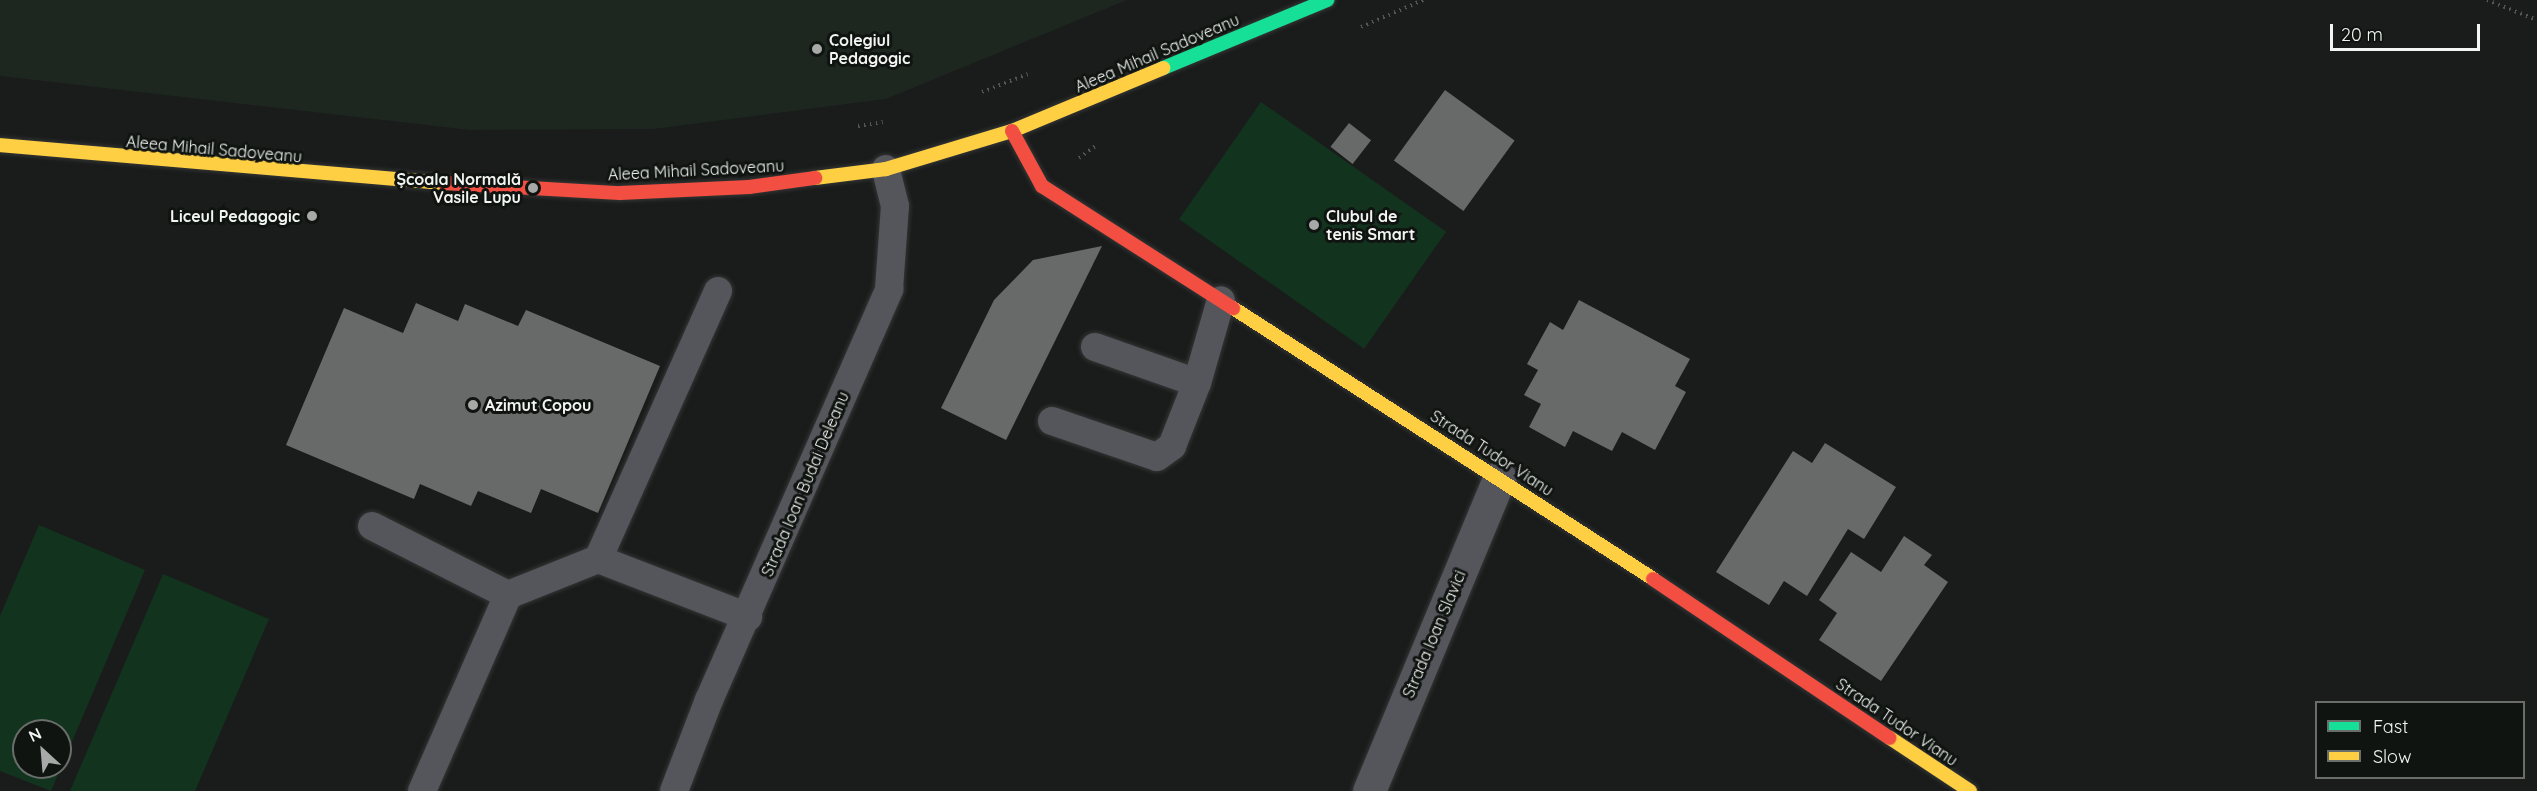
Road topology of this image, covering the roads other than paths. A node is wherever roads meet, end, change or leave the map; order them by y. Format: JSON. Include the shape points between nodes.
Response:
{"nodes":[{"id":1,"x":1327,"y":0,"type":"edge"},
{"id":2,"x":1012,"y":131,"type":"junction"},
{"id":3,"x":0,"y":145,"type":"edge"},
{"id":4,"x":886,"y":169,"type":"junction"},
{"id":5,"x":718,"y":291,"type":"dead end"},
{"id":6,"x":1221,"y":300,"type":"junction"},
{"id":7,"x":1095,"y":347,"type":"dead end"},
{"id":8,"x":1197,"y":383,"type":"junction"},
{"id":9,"x":1052,"y":422,"type":"dead end"},
{"id":10,"x":1500,"y":477,"type":"junction"},
{"id":11,"x":372,"y":526,"type":"dead end"},
{"id":12,"x":598,"y":559,"type":"junction"},
{"id":13,"x":508,"y":595,"type":"junction"},
{"id":14,"x":748,"y":617,"type":"junction"},
{"id":15,"x":422,"y":791,"type":"edge"},
{"id":16,"x":674,"y":791,"type":"edge"},
{"id":17,"x":1369,"y":791,"type":"edge"},
{"id":18,"x":1970,"y":791,"type":"edge"}],
"edges":[{"from":1,"to":2,"type":"main road","name":"Aleea Mihail Sadoveanu"},
{"from":2,"to":4,"type":"main road","name":"Aleea Mihail Sadoveanu"},
{"from":2,"to":6,"type":"main road","name":"Strada Tudor Vianu","via":[[1042,186]]},
{"from":3,"to":4,"type":"main road","name":"Aleea Mihail Sadoveanu","via":[[320,175],[620,193],[750,187]]},
{"from":4,"to":14,"type":"lane","name":"Strada Ioan Budai Deleanu","via":[[895,206],[889,289]]},
{"from":5,"to":12,"type":"lane"},
{"from":6,"to":8,"type":"lane"},
{"from":6,"to":10,"type":"main road","name":"Strada Tudor Vianu"},
{"from":7,"to":8,"type":"lane"},
{"from":8,"to":9,"type":"lane","via":[[1172,446],[1157,457]]},
{"from":10,"to":17,"type":"street","name":"Strada Ioan Slavici"},
{"from":10,"to":18,"type":"main road","name":"Strada Tudor Vianu"},
{"from":11,"to":13,"type":"lane"},
{"from":12,"to":13,"type":"lane"},
{"from":12,"to":14,"type":"lane"},
{"from":13,"to":15,"type":"lane"},
{"from":14,"to":16,"type":"lane","name":"Strada Ioan Budai Deleanu"}]}
